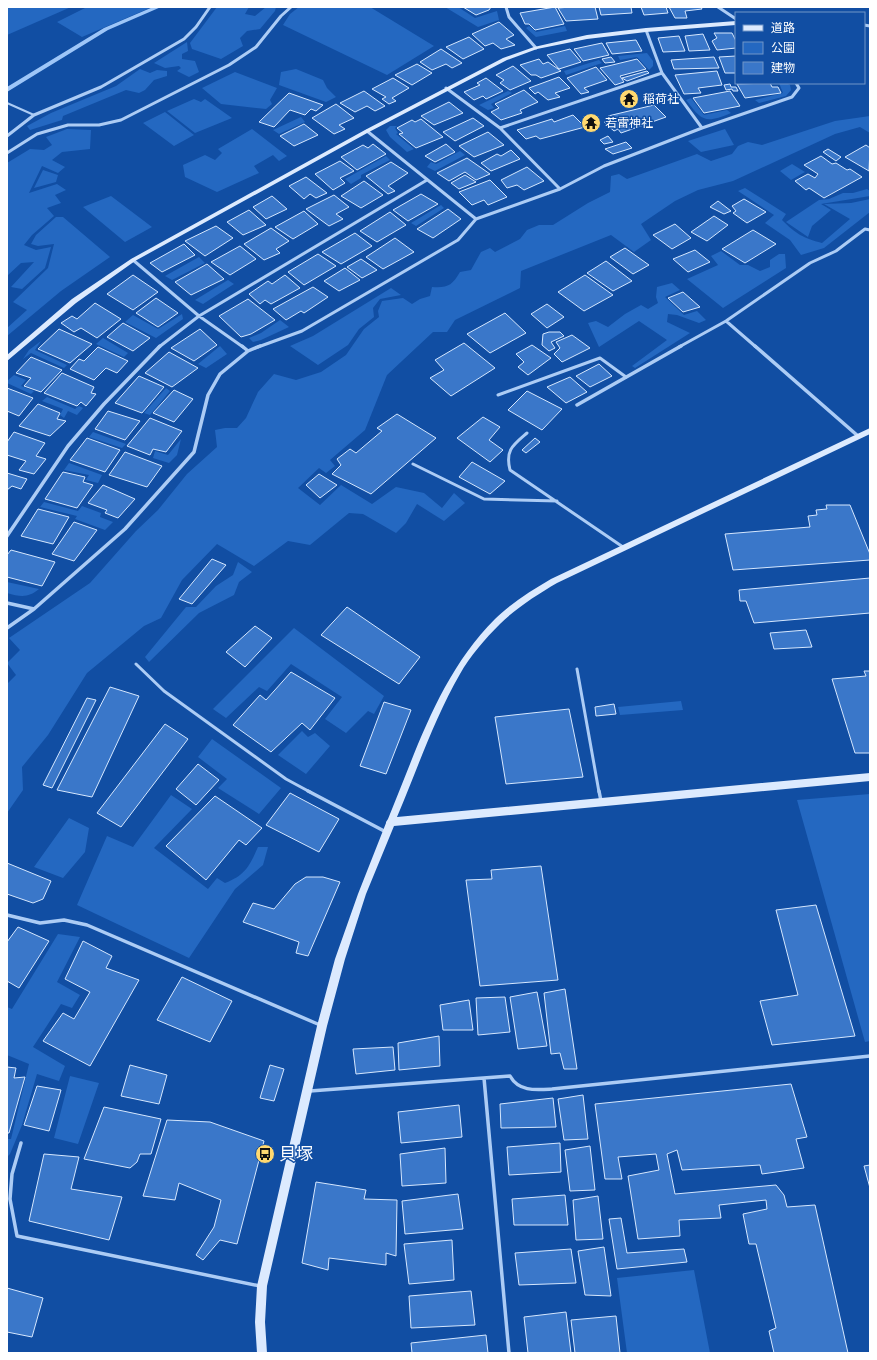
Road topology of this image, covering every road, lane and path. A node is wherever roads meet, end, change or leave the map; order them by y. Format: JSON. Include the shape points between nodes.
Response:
{"nodes":[{"id":1,"x":210,"y":7,"type":"edge"},
{"id":2,"x":291,"y":7,"type":"edge"},
{"id":3,"x":506,"y":7,"type":"edge"},
{"id":4,"x":718,"y":7,"type":"edge"},
{"id":5,"x":735,"y":18,"type":"edge"},
{"id":6,"x":735,"y":23,"type":"edge"},
{"id":7,"x":646,"y":30,"type":"junction"},
{"id":8,"x":536,"y":48,"type":"junction"},
{"id":9,"x":662,"y":73,"type":"junction"},
{"id":10,"x":797,"y":84,"type":"edge"},
{"id":11,"x":446,"y":88,"type":"junction"},
{"id":12,"x":7,"y":103,"type":"edge"},
{"id":13,"x":34,"y":115,"type":"junction"},
{"id":14,"x":500,"y":128,"type":"junction"},
{"id":15,"x":702,"y":128,"type":"junction"},
{"id":16,"x":367,"y":131,"type":"junction"},
{"id":17,"x":7,"y":136,"type":"edge"},
{"id":18,"x":7,"y":153,"type":"edge"},
{"id":19,"x":427,"y":180,"type":"junction"},
{"id":20,"x":560,"y":188,"type":"junction"},
{"id":21,"x":476,"y":219,"type":"junction"},
{"id":22,"x":870,"y":230,"type":"edge"},
{"id":23,"x":133,"y":260,"type":"junction"},
{"id":24,"x":199,"y":316,"type":"junction"},
{"id":25,"x":726,"y":321,"type":"junction"},
{"id":26,"x":248,"y":351,"type":"junction"},
{"id":27,"x":7,"y":359,"type":"edge"},
{"id":28,"x":626,"y":378,"type":"junction"},
{"id":29,"x":498,"y":395,"type":"dead end"},
{"id":30,"x":577,"y":405,"type":"dead end"},
{"id":31,"x":870,"y":431,"type":"edge"},
{"id":32,"x":527,"y":433,"type":"dead end"},
{"id":33,"x":858,"y":436,"type":"junction"},
{"id":34,"x":413,"y":464,"type":"dead end"},
{"id":35,"x":557,"y":501,"type":"junction"},
{"id":36,"x":7,"y":536,"type":"edge"},
{"id":37,"x":623,"y":547,"type":"junction"},
{"id":38,"x":7,"y":602,"type":"edge"},
{"id":39,"x":34,"y":609,"type":"junction"},
{"id":40,"x":7,"y":628,"type":"edge"},
{"id":41,"x":136,"y":664,"type":"dead end"},
{"id":42,"x":577,"y":669,"type":"dead end"},
{"id":43,"x":870,"y":777,"type":"edge"},
{"id":44,"x":602,"y":802,"type":"junction"},
{"id":45,"x":390,"y":822,"type":"junction"},
{"id":46,"x":387,"y":832,"type":"junction"},
{"id":47,"x":7,"y":915,"type":"edge"},
{"id":48,"x":322,"y":1026,"type":"junction"},
{"id":49,"x":870,"y":1056,"type":"edge"},
{"id":50,"x":484,"y":1078,"type":"junction"},
{"id":51,"x":306,"y":1092,"type":"junction"},
{"id":52,"x":21,"y":1143,"type":"dead end"},
{"id":53,"x":262,"y":1286,"type":"junction"},
{"id":54,"x":262,"y":1353,"type":"edge"},
{"id":55,"x":509,"y":1353,"type":"edge"}],
"edges":[{"from":1,"to":13,"type":"street","via":[[184,39],[101,87]]},
{"from":2,"to":18,"type":"street","via":[[256,46],[215,72],[121,120],[99,125],[68,125],[38,134]]},
{"from":3,"to":8,"type":"street","via":[[509,17]]},
{"from":4,"to":5,"type":"street"},
{"from":6,"to":7,"type":"street"},
{"from":7,"to":8,"type":"street","via":[[587,37]]},
{"from":7,"to":9,"type":"street"},
{"from":8,"to":11,"type":"street","via":[[505,59]]},
{"from":9,"to":14,"type":"street"},
{"from":9,"to":15,"type":"street"},
{"from":10,"to":15,"type":"street","via":[[799,88],[792,97]]},
{"from":11,"to":14,"type":"street"},
{"from":11,"to":16,"type":"street"},
{"from":12,"to":13,"type":"lane"},
{"from":13,"to":17,"type":"street"},
{"from":14,"to":20,"type":"street"},
{"from":15,"to":20,"type":"street","via":[[604,166]]},
{"from":16,"to":19,"type":"street"},
{"from":16,"to":23,"type":"street"},
{"from":19,"to":21,"type":"street"},
{"from":19,"to":24,"type":"street"},
{"from":20,"to":21,"type":"street"},
{"from":21,"to":26,"type":"street","via":[[458,240],[302,331]]},
{"from":22,"to":25,"type":"street","via":[[865,229],[836,251],[810,263]]},
{"from":23,"to":24,"type":"street"},
{"from":23,"to":27,"type":"street","via":[[74,302]]},
{"from":24,"to":26,"type":"street"},
{"from":24,"to":36,"type":"street","via":[[161,345],[104,404],[68,446]]},
{"from":25,"to":28,"type":"street"},
{"from":25,"to":33,"type":"street"},
{"from":26,"to":39,"type":"street","via":[[220,374],[208,395],[194,452],[125,529]]},
{"from":28,"to":29,"type":"lane","via":[[600,358]]},
{"from":28,"to":30,"type":"street"},
{"from":31,"to":33,"type":"street"},
{"from":32,"to":35,"type":"lane","via":[[509,450],[506,460],[510,470]]},
{"from":33,"to":37,"type":"street"},
{"from":34,"to":35,"type":"lane","via":[[484,499]]},
{"from":35,"to":37,"type":"lane"},
{"from":37,"to":45,"type":"street","via":[[534,593],[498,621],[469,654],[456,672],[436,712]]},
{"from":38,"to":39,"type":"street"},
{"from":39,"to":40,"type":"street"},
{"from":41,"to":46,"type":"lane","via":[[164,691],[286,779]]},
{"from":42,"to":44,"type":"lane"},
{"from":43,"to":44,"type":"street"},
{"from":44,"to":45,"type":"street"},
{"from":45,"to":46,"type":"street"},
{"from":46,"to":48,"type":"street","via":[[342,952]]},
{"from":47,"to":48,"type":"lane","via":[[40,923],[64,920],[87,925]]},
{"from":48,"to":51,"type":"street"},
{"from":49,"to":50,"type":"lane","via":[[546,1089],[527,1089],[516,1085],[510,1076]]},
{"from":50,"to":51,"type":"lane"},
{"from":50,"to":55,"type":"lane"},
{"from":51,"to":53,"type":"street"},
{"from":52,"to":53,"type":"lane","via":[[12,1174],[10,1199],[17,1236]]},
{"from":53,"to":54,"type":"street"}]}
